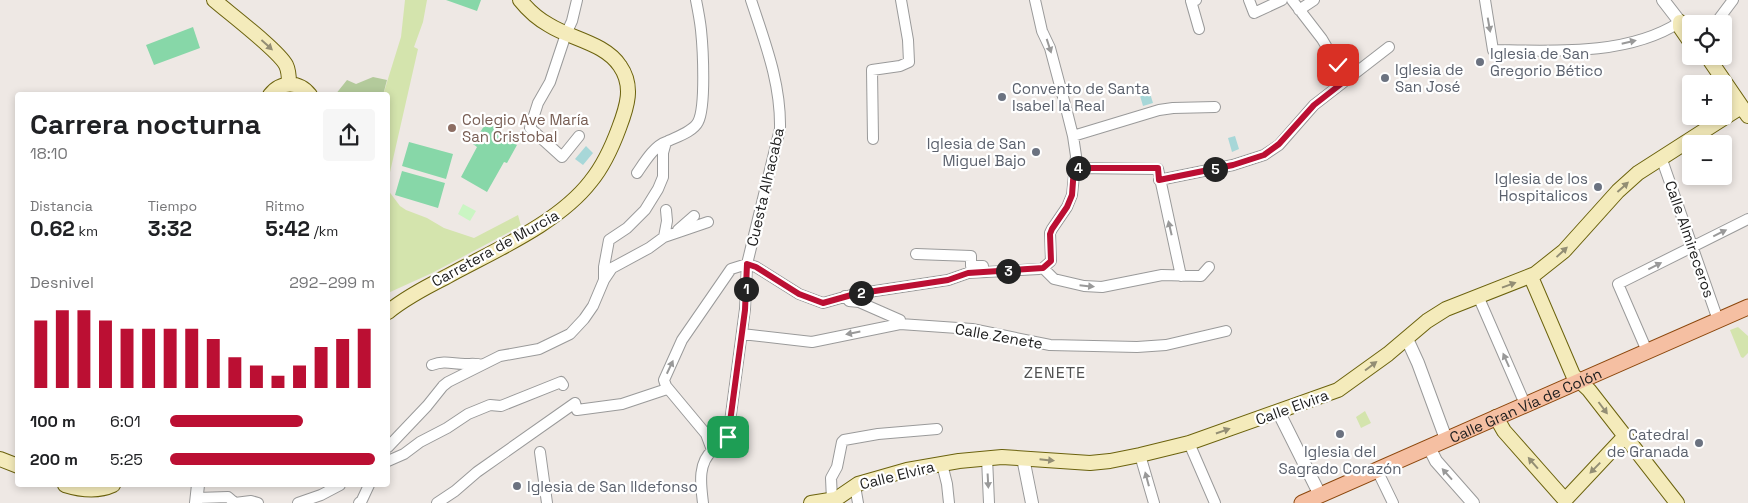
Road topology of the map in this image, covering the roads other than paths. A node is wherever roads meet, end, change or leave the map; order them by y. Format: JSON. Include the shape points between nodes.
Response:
{"nodes":[{"id":1,"x":214,"y":0,"type":"edge"},
{"id":2,"x":520,"y":0,"type":"edge"},
{"id":3,"x":696,"y":0,"type":"edge"},
{"id":4,"x":751,"y":0,"type":"edge"},
{"id":5,"x":901,"y":0,"type":"edge"},
{"id":6,"x":1035,"y":0,"type":"edge"},
{"id":7,"x":1196,"y":0,"type":"edge"},
{"id":8,"x":1249,"y":0,"type":"edge"},
{"id":9,"x":1282,"y":0,"type":"edge"},
{"id":10,"x":1292,"y":0,"type":"edge"},
{"id":11,"x":1314,"y":0,"type":"edge"},
{"id":12,"x":1485,"y":0,"type":"edge"},
{"id":13,"x":1663,"y":0,"type":"edge"},
{"id":14,"x":1733,"y":0,"type":"edge"},
{"id":15,"x":577,"y":1,"type":"edge"},
{"id":16,"x":1299,"y":10,"type":"junction"},
{"id":17,"x":1722,"y":15,"type":"edge"},
{"id":18,"x":1680,"y":22,"type":"junction"},
{"id":19,"x":1199,"y":29,"type":"dead end"},
{"id":20,"x":1682,"y":30,"type":"edge"},
{"id":21,"x":566,"y":34,"type":"junction"},
{"id":22,"x":1389,"y":47,"type":"dead end"},
{"id":23,"x":1714,"y":65,"type":"edge"},
{"id":24,"x":1346,"y":80,"type":"junction"},
{"id":25,"x":289,"y":84,"type":"junction"},
{"id":26,"x":273,"y":92,"type":"edge"},
{"id":27,"x":307,"y":92,"type":"edge"},
{"id":28,"x":1732,"y":100,"type":"edge"},
{"id":29,"x":1215,"y":107,"type":"dead end"},
{"id":30,"x":1743,"y":109,"type":"edge"},
{"id":31,"x":1748,"y":127,"type":"edge"},
{"id":32,"x":579,"y":136,"type":"dead end"},
{"id":33,"x":1073,"y":136,"type":"junction"},
{"id":34,"x":873,"y":139,"type":"dead end"},
{"id":35,"x":666,"y":142,"type":"junction"},
{"id":36,"x":1661,"y":157,"type":"junction"},
{"id":37,"x":1076,"y":168,"type":"junction"},
{"id":38,"x":637,"y":173,"type":"dead end"},
{"id":39,"x":1159,"y":180,"type":"junction"},
{"id":40,"x":666,"y":210,"type":"dead end"},
{"id":41,"x":694,"y":216,"type":"dead end"},
{"id":42,"x":1748,"y":219,"type":"edge"},
{"id":43,"x":708,"y":222,"type":"dead end"},
{"id":44,"x":675,"y":233,"type":"junction"},
{"id":45,"x":664,"y":237,"type":"junction"},
{"id":46,"x":1692,"y":247,"type":"junction"},
{"id":47,"x":916,"y":254,"type":"dead end"},
{"id":48,"x":747,"y":264,"type":"junction"},
{"id":49,"x":1209,"y":267,"type":"dead end"},
{"id":50,"x":1043,"y":268,"type":"junction"},
{"id":51,"x":1022,"y":270,"type":"junction"},
{"id":52,"x":1181,"y":276,"type":"junction"},
{"id":53,"x":1531,"y":277,"type":"junction"},
{"id":54,"x":604,"y":280,"type":"junction"},
{"id":55,"x":846,"y":296,"type":"junction"},
{"id":56,"x":1478,"y":296,"type":"junction"},
{"id":57,"x":1748,"y":307,"type":"edge"},
{"id":58,"x":390,"y":311,"type":"edge"},
{"id":59,"x":1718,"y":320,"type":"junction"},
{"id":60,"x":900,"y":324,"type":"junction"},
{"id":61,"x":1226,"y":331,"type":"dead end"},
{"id":62,"x":742,"y":334,"type":"junction"},
{"id":63,"x":1407,"y":338,"type":"junction"},
{"id":64,"x":1647,"y":351,"type":"junction"},
{"id":65,"x":432,"y":365,"type":"dead end"},
{"id":66,"x":483,"y":365,"type":"junction"},
{"id":67,"x":1579,"y":381,"type":"junction"},
{"id":68,"x":563,"y":385,"type":"dead end"},
{"id":69,"x":666,"y":386,"type":"junction"},
{"id":70,"x":1525,"y":404,"type":"junction"},
{"id":71,"x":1278,"y":411,"type":"junction"},
{"id":72,"x":1496,"y":417,"type":"junction"},
{"id":73,"x":937,"y":429,"type":"dead end"},
{"id":74,"x":1625,"y":436,"type":"junction"},
{"id":75,"x":1446,"y":439,"type":"junction"},
{"id":76,"x":1189,"y":443,"type":"junction"},
{"id":77,"x":390,"y":445,"type":"edge"},
{"id":78,"x":1430,"y":447,"type":"junction"},
{"id":79,"x":712,"y":450,"type":"junction"},
{"id":80,"x":540,"y":452,"type":"dead end"},
{"id":81,"x":1140,"y":455,"type":"junction"},
{"id":82,"x":987,"y":458,"type":"junction"},
{"id":83,"x":1023,"y":458,"type":"junction"},
{"id":84,"x":0,"y":459,"type":"edge"},
{"id":85,"x":390,"y":460,"type":"edge"},
{"id":86,"x":942,"y":464,"type":"junction"},
{"id":87,"x":15,"y":465,"type":"edge"},
{"id":88,"x":1377,"y":470,"type":"junction"},
{"id":89,"x":855,"y":486,"type":"junction"},
{"id":90,"x":73,"y":487,"type":"edge"},
{"id":91,"x":106,"y":487,"type":"edge"},
{"id":92,"x":198,"y":487,"type":"edge"},
{"id":93,"x":336,"y":487,"type":"edge"},
{"id":94,"x":369,"y":487,"type":"edge"},
{"id":95,"x":1322,"y":499,"type":"edge"},
{"id":96,"x":832,"y":500,"type":"junction"},
{"id":97,"x":197,"y":501,"type":"edge"},
{"id":98,"x":1566,"y":501,"type":"edge"},
{"id":99,"x":258,"y":503,"type":"edge"},
{"id":100,"x":298,"y":503,"type":"edge"},
{"id":101,"x":359,"y":503,"type":"edge"},
{"id":102,"x":437,"y":503,"type":"edge"},
{"id":103,"x":547,"y":503,"type":"edge"},
{"id":104,"x":703,"y":503,"type":"edge"},
{"id":105,"x":811,"y":503,"type":"edge"},
{"id":106,"x":858,"y":503,"type":"edge"},
{"id":107,"x":949,"y":503,"type":"edge"},
{"id":108,"x":990,"y":503,"type":"edge"},
{"id":109,"x":1032,"y":503,"type":"edge"},
{"id":110,"x":1154,"y":503,"type":"edge"},
{"id":111,"x":1215,"y":503,"type":"edge"},
{"id":112,"x":1302,"y":503,"type":"edge"},
{"id":113,"x":1393,"y":503,"type":"edge"},
{"id":114,"x":1473,"y":503,"type":"edge"},
{"id":115,"x":1677,"y":503,"type":"edge"}],
"edges":[{"from":1,"to":25,"type":"main road","one_way":true,"via":[[284,62]]},
{"from":2,"to":21,"type":"main road","name":"Carretera de Murcia","via":[[540,19]]},
{"from":3,"to":35,"type":"street","via":[[701,30],[702,108],[698,123]]},
{"from":4,"to":48,"type":"street","name":"Cuesta Alhacaba","via":[[774,71],[781,107],[780,129]]},
{"from":5,"to":34,"type":"street","via":[[909,62],[872,70]]},
{"from":6,"to":33,"type":"street","one_way":true},
{"from":7,"to":19,"type":"street","via":[[1191,1]]},
{"from":8,"to":9,"type":"street","via":[[1254,13]]},
{"from":10,"to":16,"type":"street"},
{"from":11,"to":16,"type":"street"},
{"from":12,"to":18,"type":"street","one_way":true,"via":[[1493,50],[1554,51],[1619,45],[1669,29]]},
{"from":13,"to":18,"type":"street"},
{"from":14,"to":17,"type":"street"},
{"from":15,"to":21,"type":"street"},
{"from":16,"to":24,"type":"street","via":[[1322,39]]},
{"from":18,"to":20,"type":"main road"},
{"from":21,"to":32,"type":"street","via":[[530,128],[562,157]]},
{"from":21,"to":58,"type":"main road","name":"Carretera de Murcia","via":[[606,52],[626,76],[626,109],[602,165],[578,197],[551,219],[415,293]]},
{"from":22,"to":24,"type":"street"},
{"from":23,"to":30,"type":"main road"},
{"from":24,"to":39,"type":"street","via":[[1314,105],[1279,144],[1264,155],[1233,165]]},
{"from":25,"to":26,"type":"main road"},
{"from":25,"to":27,"type":"main road","via":[[300,86]]},
{"from":28,"to":30,"type":"main road"},
{"from":29,"to":33,"type":"street","via":[[1159,110]]},
{"from":30,"to":31,"type":"main road"},
{"from":30,"to":36,"type":"main road","name":"Calle Elvira"},
{"from":33,"to":37,"type":"street"},
{"from":35,"to":38,"type":"street"},
{"from":35,"to":54,"type":"street","via":[[663,177],[658,189],[645,210],[609,240]]},
{"from":36,"to":46,"type":"street","name":"Calle Almireceros"},
{"from":53,"to":36,"type":"main road","name":"Calle Elvira","one_way":true,"via":[[1564,251],[1618,191]]},
{"from":37,"to":39,"type":"street","via":[[1158,168]]},
{"from":37,"to":50,"type":"street","via":[[1072,195],[1050,234],[1051,261]]},
{"from":52,"to":39,"type":"street","one_way":true},
{"from":40,"to":45,"type":"street"},
{"from":41,"to":44,"type":"street"},
{"from":46,"to":42,"type":"street","one_way":true},
{"from":43,"to":44,"type":"street"},
{"from":44,"to":45,"type":"street"},
{"from":45,"to":54,"type":"street","via":[[612,268]]},
{"from":46,"to":59,"type":"street","name":"Calle Almireceros"},
{"from":64,"to":46,"type":"street","one_way":true,"via":[[1618,284]]},
{"from":47,"to":51,"type":"street","via":[[971,256],[971,266],[1021,265]]},
{"from":48,"to":55,"type":"street","via":[[806,298],[827,303]]},
{"from":48,"to":62,"type":"street","name":"Cuesta Alhacaba"},
{"from":69,"to":48,"type":"street","one_way":true,"via":[[664,380],[691,326],[731,269]]},
{"from":49,"to":52,"type":"street","via":[[1201,276]]},
{"from":50,"to":51,"type":"street"},
{"from":50,"to":52,"type":"street","one_way":true,"via":[[1054,279],[1084,286],[1102,287],[1162,275]]},
{"from":51,"to":55,"type":"street","via":[[968,273],[948,280]]},
{"from":56,"to":53,"type":"main road","name":"Calle Elvira","one_way":true},
{"from":53,"to":67,"type":"main road","via":[[1573,375]]},
{"from":54,"to":66,"type":"street","via":[[593,306],[570,334],[539,349],[500,356]]},
{"from":55,"to":60,"type":"street","via":[[849,301],[859,302],[900,320]]},
{"from":56,"to":63,"type":"main road","name":"Calle Elvira","via":[[1435,316]]},
{"from":70,"to":56,"type":"street","one_way":true},
{"from":57,"to":59,"type":"main road","name":"Calle Gran Vía de Colón"},
{"from":59,"to":64,"type":"main road","name":"Calle Gran Vía de Colón"},
{"from":60,"to":61,"type":"street","name":"Calle Zenete","via":[[972,329],[1050,345],[1101,347],[1166,345]]},
{"from":60,"to":62,"type":"street","name":"Calle Zenete","one_way":true,"via":[[812,342]]},
{"from":62,"to":79,"type":"street","name":"Cuesta Alhacaba","via":[[728,437]]},
{"from":71,"to":63,"type":"main road","name":"Calle Elvira","one_way":true,"via":[[1338,390]]},
{"from":63,"to":75,"type":"street"},
{"from":64,"to":67,"type":"main road","name":"Calle Gran Vía de Colón"},
{"from":65,"to":66,"type":"street","via":[[451,362]]},
{"from":66,"to":77,"type":"street","via":[[443,386]]},
{"from":67,"to":70,"type":"main road","name":"Calle Gran Vía de Colón"},
{"from":67,"to":74,"type":"main road","one_way":true,"via":[[1590,390]]},
{"from":68,"to":85,"type":"street","via":[[561,382],[501,406],[490,405],[468,414]]},
{"from":69,"to":79,"type":"street","via":[[706,435]]},
{"from":69,"to":102,"type":"street","via":[[664,390],[622,404],[577,410],[575,403]]},
{"from":70,"to":72,"type":"main road","name":"Calle Gran Vía de Colón"},
{"from":76,"to":71,"type":"main road","name":"Calle Elvira","one_way":true},
{"from":71,"to":95,"type":"street"},
{"from":72,"to":75,"type":"main road","name":"Calle Gran Vía de Colón"},
{"from":98,"to":72,"type":"main road","one_way":true,"via":[[1504,431]]},
{"from":73,"to":96,"type":"street","via":[[844,440],[831,478]]},
{"from":74,"to":98,"type":"main road","one_way":true},
{"from":74,"to":115,"type":"main road"},
{"from":75,"to":78,"type":"main road","name":"Calle Gran Vía de Colón"},
{"from":76,"to":81,"type":"main road","name":"Calle Elvira"},
{"from":76,"to":111,"type":"street"},
{"from":78,"to":88,"type":"main road","name":"Calle Gran Vía de Colón"},
{"from":114,"to":78,"type":"street","one_way":true,"via":[[1436,461]]},
{"from":79,"to":104,"type":"street","via":[[705,460],[701,482]]},
{"from":80,"to":103,"type":"street"},
{"from":83,"to":81,"type":"main road","name":"Calle Elvira","one_way":true,"via":[[1090,463]]},
{"from":110,"to":81,"type":"street","one_way":true},
{"from":82,"to":83,"type":"main road","name":"Calle Elvira"},
{"from":82,"to":86,"type":"main road","name":"Calle Elvira"},
{"from":82,"to":108,"type":"street","one_way":true},
{"from":83,"to":109,"type":"street"},
{"from":84,"to":87,"type":"main road"},
{"from":86,"to":89,"type":"main road","name":"Calle Elvira","via":[[907,470]]},
{"from":86,"to":107,"type":"street"},
{"from":88,"to":95,"type":"main road","name":"Calle Gran Vía de Colón"},
{"from":88,"to":113,"type":"street"},
{"from":89,"to":96,"type":"main road","name":"Calle Elvira"},
{"from":89,"to":106,"type":"street"},
{"from":90,"to":91,"type":"main road","via":[[86,490]]},
{"from":92,"to":97,"type":"street"},
{"from":93,"to":100,"type":"street"},
{"from":94,"to":101,"type":"street"},
{"from":95,"to":112,"type":"main road","name":"Calle Gran Vía de Colón"},
{"from":96,"to":105,"type":"main road","name":"Calle Elvira"},
{"from":97,"to":99,"type":"street","via":[[228,497],[235,503]]}]}
